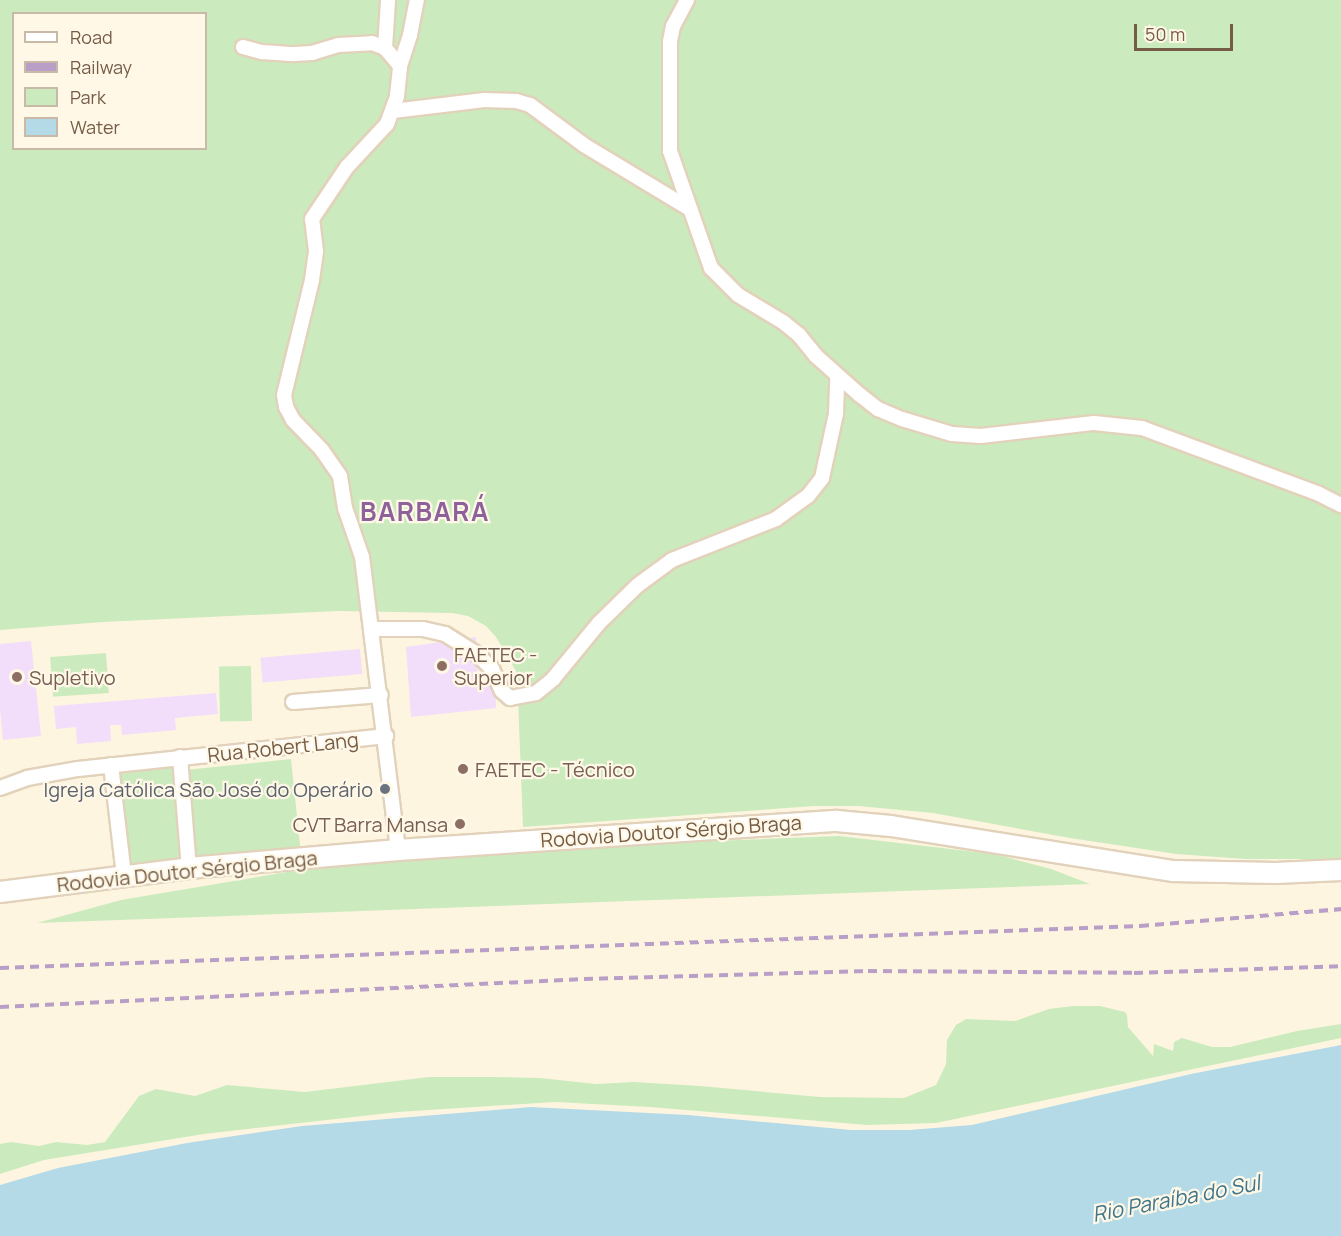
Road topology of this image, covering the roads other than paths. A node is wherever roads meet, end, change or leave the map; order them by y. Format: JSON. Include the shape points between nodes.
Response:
{"nodes":[{"id":1,"x":388,"y":0,"type":"edge"},
{"id":2,"x":417,"y":0,"type":"edge"},
{"id":3,"x":687,"y":0,"type":"edge"},
{"id":4,"x":243,"y":47,"type":"dead end"},
{"id":5,"x":385,"y":48,"type":"junction"},
{"id":6,"x":400,"y":66,"type":"junction"},
{"id":7,"x":393,"y":111,"type":"junction"},
{"id":8,"x":690,"y":209,"type":"junction"},
{"id":9,"x":837,"y":376,"type":"junction"},
{"id":10,"x":1341,"y":505,"type":"edge"},
{"id":11,"x":371,"y":624,"type":"junction"},
{"id":12,"x":381,"y":695,"type":"junction"},
{"id":13,"x":292,"y":702,"type":"dead end"},
{"id":14,"x":386,"y":736,"type":"junction"},
{"id":15,"x":180,"y":757,"type":"junction"},
{"id":16,"x":111,"y":765,"type":"junction"},
{"id":17,"x":0,"y":788,"type":"edge"},
{"id":18,"x":398,"y":850,"type":"junction"},
{"id":19,"x":189,"y":868,"type":"junction"},
{"id":20,"x":1341,"y":870,"type":"edge"},
{"id":21,"x":124,"y":875,"type":"junction"},
{"id":22,"x":0,"y":892,"type":"edge"}],
"edges":[{"from":1,"to":5,"type":"street"},
{"from":2,"to":6,"type":"street"},
{"from":3,"to":8,"type":"street","via":[[673,26],[670,42],[669,125],[670,151]]},
{"from":4,"to":5,"type":"street","via":[[294,54],[357,42]]},
{"from":5,"to":6,"type":"street"},
{"from":6,"to":7,"type":"street"},
{"from":7,"to":8,"type":"street","via":[[484,100],[530,105],[584,145]]},
{"from":7,"to":11,"type":"street","via":[[387,124],[347,167],[312,219],[316,251],[312,280],[284,395],[293,420],[322,450],[339,476],[362,557]]},
{"from":8,"to":9,"type":"street","via":[[711,268],[724,283],[783,322]]},
{"from":9,"to":10,"type":"street","via":[[878,409],[924,427],[981,436],[1094,423],[1142,428]]},
{"from":9,"to":11,"type":"street","via":[[836,414],[822,478],[808,496],[776,519],[672,560],[638,585],[599,623],[553,679],[536,693],[510,698],[478,655],[445,634]]},
{"from":11,"to":12,"type":"street"},
{"from":12,"to":13,"type":"street"},
{"from":12,"to":14,"type":"street"},
{"from":14,"to":15,"type":"street","name":"Rua Robert Lang"},
{"from":14,"to":18,"type":"street"},
{"from":15,"to":16,"type":"street","name":"Rua Robert Lang"},
{"from":15,"to":19,"type":"street"},
{"from":16,"to":17,"type":"street","name":"Rua Robert Lang","via":[[27,778]]},
{"from":16,"to":21,"type":"street"},
{"from":18,"to":19,"type":"main road","name":"Rodovia Doutor Sérgio Braga"},
{"from":18,"to":20,"type":"main road","name":"Rodovia Doutor Sérgio Braga","via":[[837,821],[891,826],[1173,871]]},
{"from":19,"to":21,"type":"main road","name":"Rodovia Doutor Sérgio Braga"},
{"from":21,"to":22,"type":"main road","name":"Rodovia Doutor Sérgio Braga"}]}
